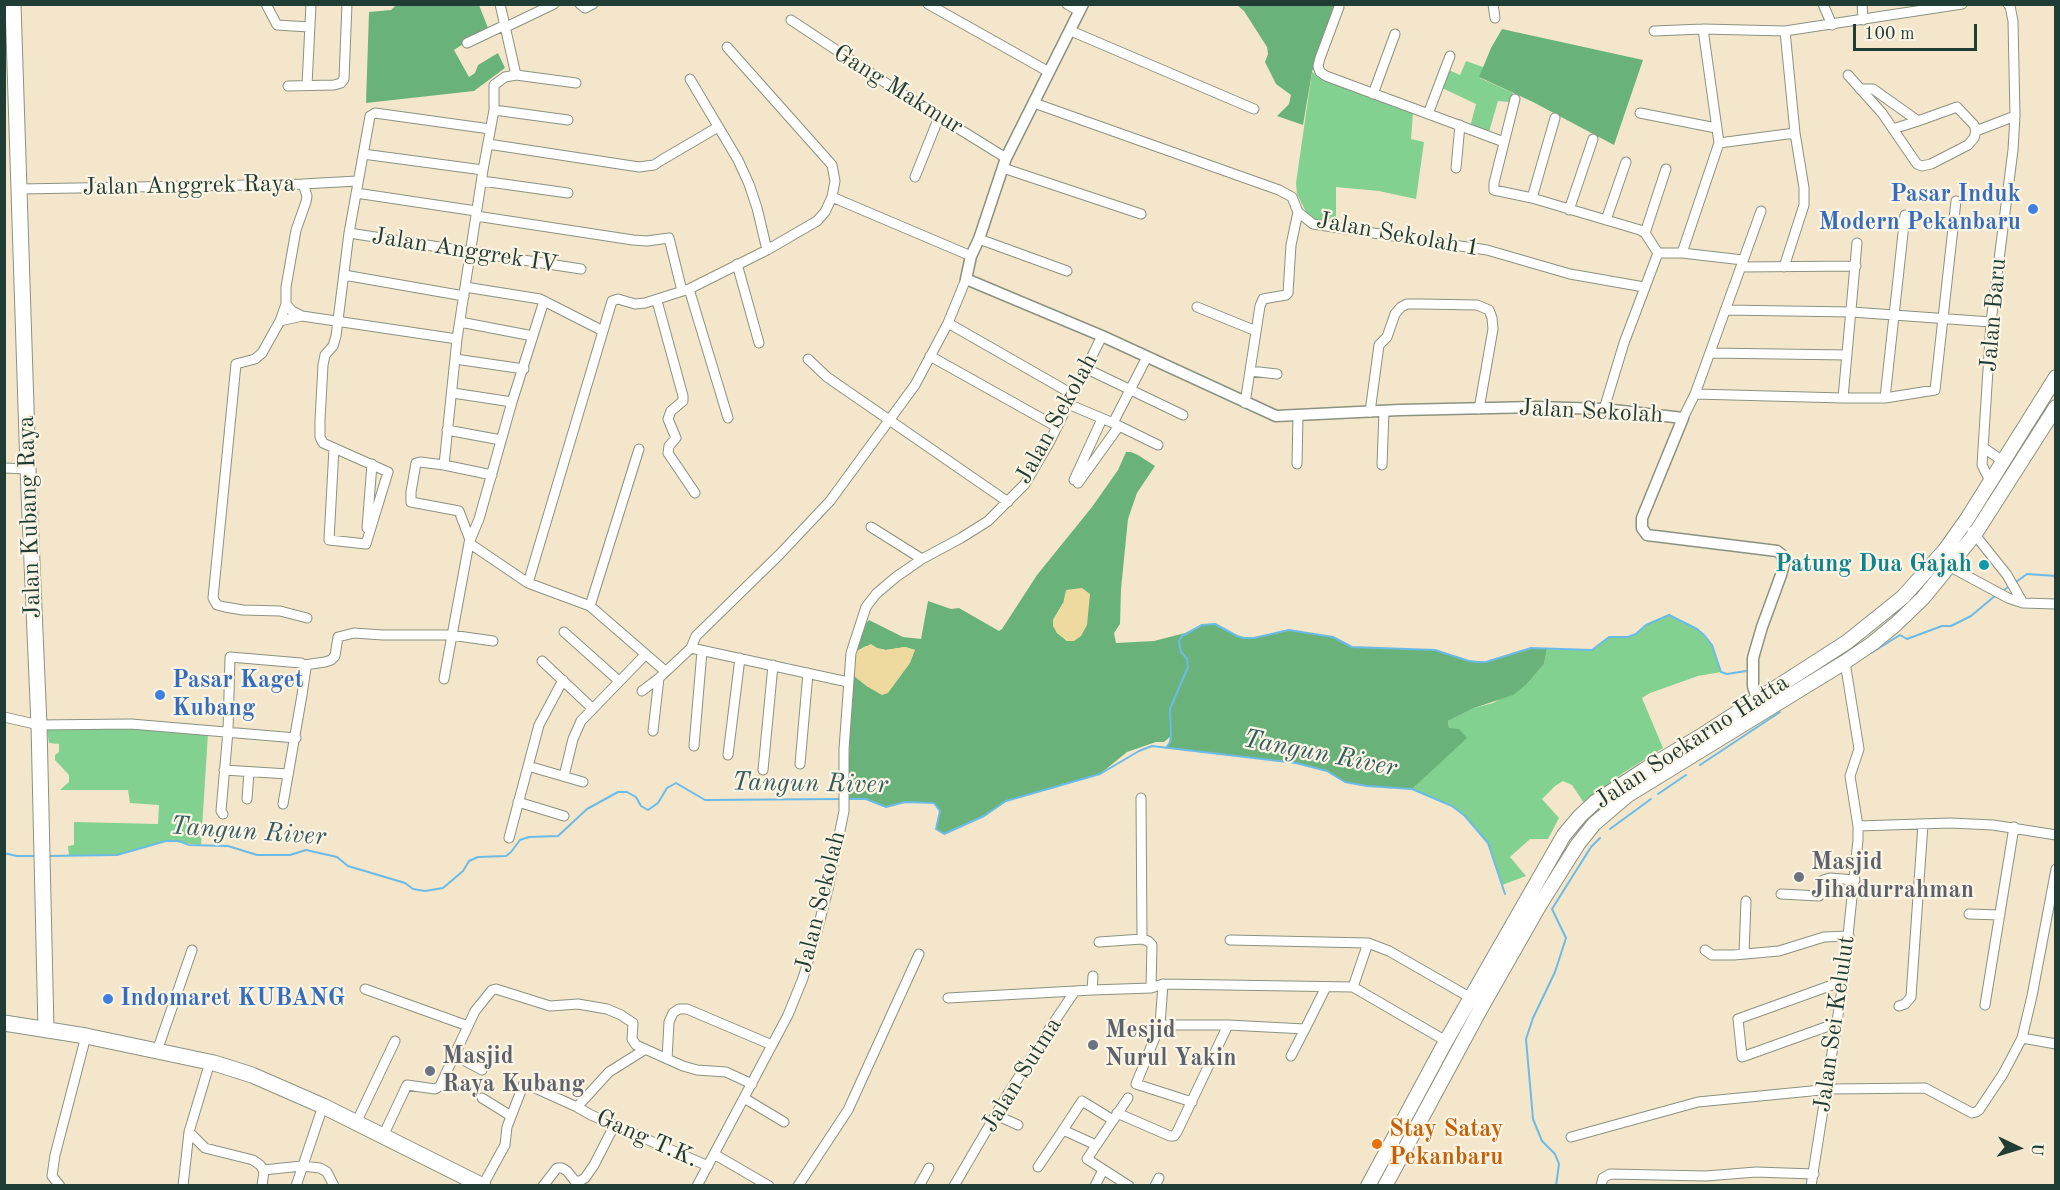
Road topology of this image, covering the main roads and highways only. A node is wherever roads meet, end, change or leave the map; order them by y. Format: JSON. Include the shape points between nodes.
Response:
{"nodes":[{"id":1,"x":13,"y":4,"type":"edge"},
{"id":2,"x":2055,"y":377,"type":"edge"},
{"id":3,"x":2055,"y":407,"type":"edge"},
{"id":4,"x":1967,"y":518,"type":"junction"},
{"id":5,"x":1983,"y":521,"type":"junction"},
{"id":6,"x":1943,"y":563,"type":"junction"},
{"id":7,"x":1928,"y":581,"type":"junction"},
{"id":8,"x":1776,"y":688,"type":"junction"},
{"id":9,"x":1782,"y":702,"type":"junction"},
{"id":10,"x":4,"y":1023,"type":"edge"},
{"id":11,"x":46,"y":1030,"type":"junction"},
{"id":12,"x":1387,"y":1151,"type":"junction"},
{"id":13,"x":1400,"y":1158,"type":"junction"},
{"id":14,"x":483,"y":1185,"type":"edge"},
{"id":15,"x":1368,"y":1185,"type":"edge"},
{"id":16,"x":1385,"y":1185,"type":"edge"}],
"edges":[{"from":1,"to":11,"type":"highway","name":"Jalan Kubang Raya"},
{"from":2,"to":4,"type":"main road","name":"Jalan Soekarno Hatta"},
{"from":3,"to":5,"type":"main road","name":"Jalan Soekarno Hatta"},
{"from":4,"to":5,"type":"main road","via":[[1978,524]]},
{"from":4,"to":6,"type":"main road","name":"Jalan Soekarno Hatta"},
{"from":5,"to":6,"type":"main road","name":"Jalan Soekarno Hatta","via":[[1976,534]]},
{"from":6,"to":7,"type":"main road","name":"Jalan Soekarno Hatta"},
{"from":7,"to":8,"type":"main road","name":"Jalan Soekarno Hatta"},
{"from":7,"to":9,"type":"main road","name":"Jalan Soekarno Hatta","via":[[1923,598],[1874,644]]},
{"from":8,"to":9,"type":"main road"},
{"from":8,"to":12,"type":"main road","name":"Jalan Soekarno Hatta","via":[[1595,802],[1564,835]]},
{"from":9,"to":13,"type":"main road","name":"Jalan Soekarno Hatta","via":[[1628,795],[1594,824],[1539,906]]},
{"from":10,"to":11,"type":"highway"},
{"from":11,"to":14,"type":"highway","via":[[210,1062],[252,1075]]},
{"from":12,"to":13,"type":"main road"},
{"from":12,"to":15,"type":"main road","name":"Jalan Soekarno Hatta"},
{"from":13,"to":16,"type":"main road","name":"Jalan Soekarno Hatta"}]}
